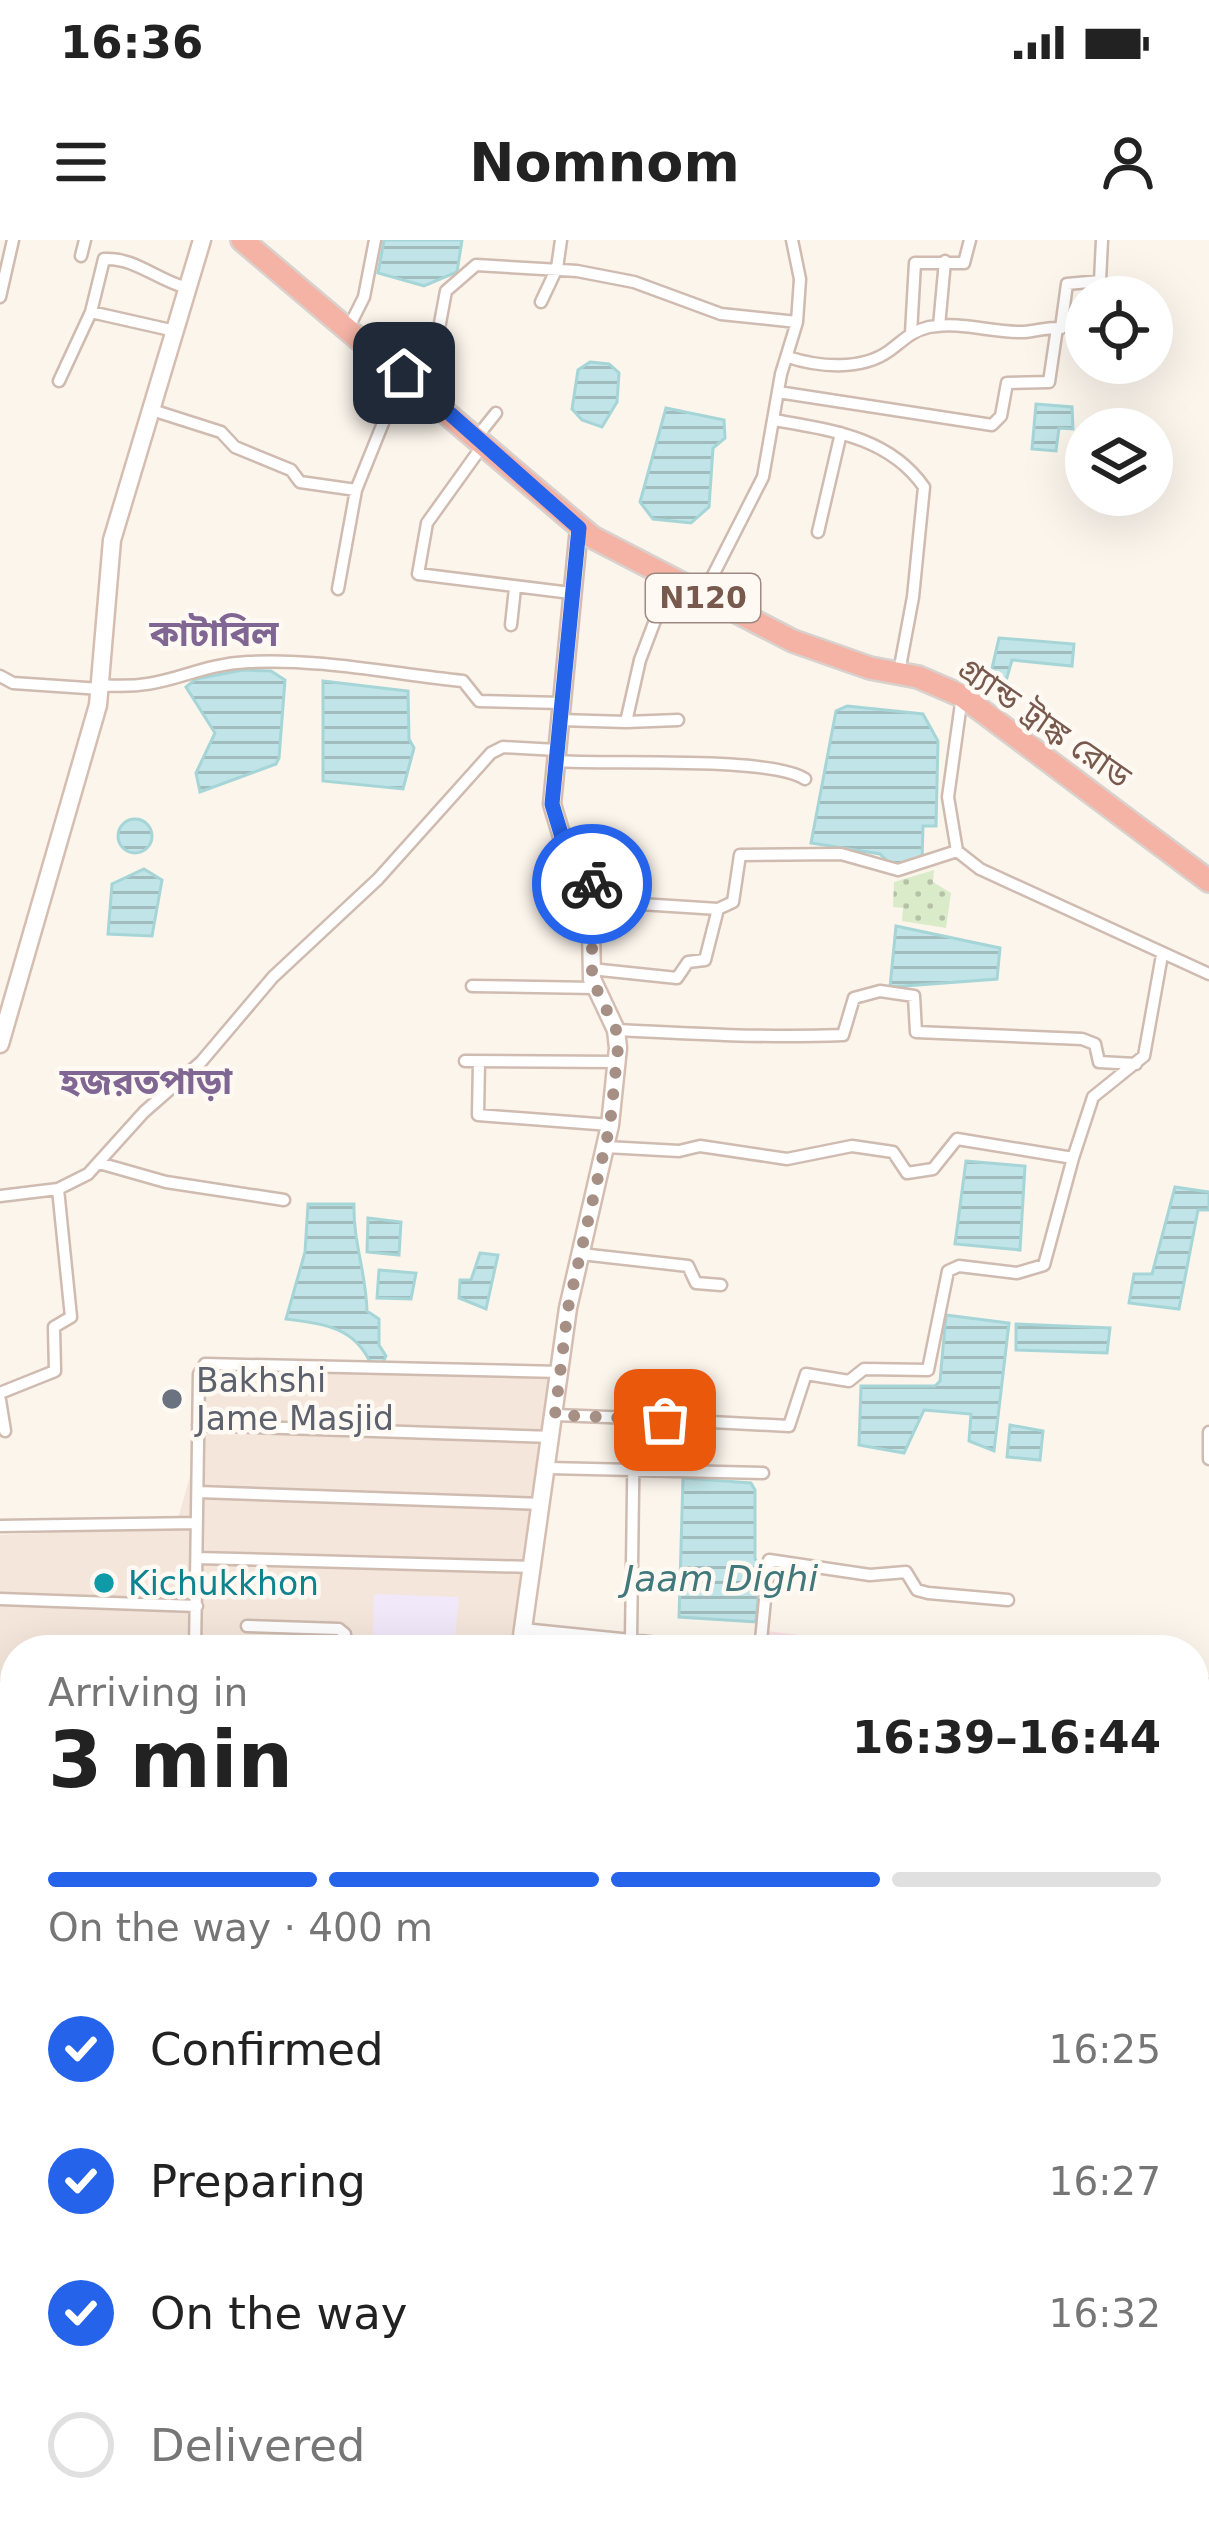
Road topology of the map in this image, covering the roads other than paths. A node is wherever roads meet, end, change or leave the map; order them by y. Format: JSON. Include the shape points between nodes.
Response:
{"nodes":[{"id":1,"x":14,"y":240,"type":"edge"},
{"id":2,"x":85,"y":240,"type":"edge"},
{"id":3,"x":202,"y":240,"type":"edge"},
{"id":4,"x":242,"y":240,"type":"edge"},
{"id":5,"x":375,"y":240,"type":"edge"},
{"id":6,"x":561,"y":240,"type":"edge"},
{"id":7,"x":792,"y":240,"type":"edge"},
{"id":8,"x":970,"y":240,"type":"edge"},
{"id":9,"x":1102,"y":240,"type":"edge"},
{"id":10,"x":81,"y":256,"type":"dead end"},
{"id":11,"x":945,"y":261,"type":"junction"},
{"id":12,"x":557,"y":268,"type":"junction"},
{"id":13,"x":184,"y":287,"type":"junction"},
{"id":14,"x":0,"y":297,"type":"edge"},
{"id":15,"x":541,"y":302,"type":"dead end"},
{"id":16,"x":91,"y":313,"type":"junction"},
{"id":17,"x":797,"y":322,"type":"junction"},
{"id":18,"x":939,"y":326,"type":"junction"},
{"id":19,"x":349,"y":327,"type":"junction"},
{"id":20,"x":1057,"y":328,"type":"junction"},
{"id":21,"x":175,"y":331,"type":"junction"},
{"id":22,"x":911,"y":333,"type":"junction"},
{"id":23,"x":788,"y":357,"type":"junction"},
{"id":24,"x":411,"y":380,"type":"junction"},
{"id":25,"x":58,"y":381,"type":"dead end"},
{"id":26,"x":778,"y":392,"type":"junction"},
{"id":27,"x":152,"y":410,"type":"junction"},
{"id":28,"x":496,"y":412,"type":"dead end"},
{"id":29,"x":774,"y":420,"type":"junction"},
{"id":30,"x":842,"y":433,"type":"junction"},
{"id":31,"x":479,"y":442,"type":"junction"},
{"id":32,"x":356,"y":490,"type":"junction"},
{"id":33,"x":579,"y":528,"type":"junction"},
{"id":34,"x":818,"y":532,"type":"dead end"},
{"id":35,"x":670,"y":581,"type":"junction"},
{"id":36,"x":515,"y":588,"type":"junction"},
{"id":37,"x":338,"y":589,"type":"dead end"},
{"id":38,"x":571,"y":593,"type":"junction"},
{"id":39,"x":702,"y":598,"type":"junction"},
{"id":40,"x":511,"y":625,"type":"dead end"},
{"id":41,"x":899,"y":672,"type":"junction"},
{"id":42,"x":0,"y":676,"type":"edge"},
{"id":43,"x":101,"y":687,"type":"junction"},
{"id":44,"x":962,"y":696,"type":"junction"},
{"id":45,"x":561,"y":711,"type":"junction"},
{"id":46,"x":678,"y":720,"type":"dead end"},
{"id":47,"x":626,"y":722,"type":"junction"},
{"id":48,"x":557,"y":756,"type":"junction"},
{"id":49,"x":805,"y":779,"type":"dead end"},
{"id":50,"x":957,"y":851,"type":"junction"},
{"id":51,"x":1209,"y":881,"type":"edge"},
{"id":52,"x":594,"y":901,"type":"junction"},
{"id":53,"x":718,"y":909,"type":"junction"},
{"id":54,"x":1162,"y":955,"type":"junction"},
{"id":55,"x":1209,"y":974,"type":"edge"},
{"id":56,"x":593,"y":978,"type":"junction"},
{"id":57,"x":472,"y":986,"type":"dead end"},
{"id":58,"x":616,"y":1030,"type":"junction"},
{"id":59,"x":0,"y":1044,"type":"edge"},
{"id":60,"x":616,"y":1062,"type":"junction"},
{"id":61,"x":1136,"y":1064,"type":"junction"},
{"id":62,"x":610,"y":1125,"type":"junction"},
{"id":63,"x":606,"y":1147,"type":"junction"},
{"id":64,"x":1072,"y":1158,"type":"junction"},
{"id":65,"x":99,"y":1163,"type":"junction"},
{"id":66,"x":58,"y":1190,"type":"junction"},
{"id":67,"x":0,"y":1196,"type":"edge"},
{"id":68,"x":284,"y":1200,"type":"dead end"},
{"id":69,"x":581,"y":1254,"type":"junction"},
{"id":70,"x":721,"y":1286,"type":"dead end"},
{"id":71,"x":561,"y":1372,"type":"junction"},
{"id":72,"x":0,"y":1397,"type":"edge"},
{"id":73,"x":555,"y":1415,"type":"junction"},
{"id":74,"x":634,"y":1418,"type":"junction"},
{"id":75,"x":198,"y":1425,"type":"junction"},
{"id":76,"x":5,"y":1431,"type":"dead end"},
{"id":77,"x":1209,"y":1432,"type":"edge"},
{"id":78,"x":552,"y":1437,"type":"junction"},
{"id":79,"x":1209,"y":1459,"type":"edge"},
{"id":80,"x":548,"y":1468,"type":"junction"},
{"id":81,"x":633,"y":1470,"type":"junction"},
{"id":82,"x":764,"y":1473,"type":"dead end"},
{"id":83,"x":198,"y":1492,"type":"junction"},
{"id":84,"x":543,"y":1504,"type":"junction"},
{"id":85,"x":197,"y":1523,"type":"junction"},
{"id":86,"x":0,"y":1526,"type":"edge"},
{"id":87,"x":197,"y":1558,"type":"junction"},
{"id":88,"x":533,"y":1567,"type":"junction"},
{"id":89,"x":0,"y":1599,"type":"edge"},
{"id":90,"x":1008,"y":1600,"type":"dead end"},
{"id":91,"x":197,"y":1606,"type":"junction"},
{"id":92,"x":247,"y":1626,"type":"dead end"},
{"id":93,"x":523,"y":1629,"type":"junction"},
{"id":94,"x":196,"y":1635,"type":"edge"},
{"id":95,"x":345,"y":1635,"type":"edge"},
{"id":96,"x":522,"y":1635,"type":"edge"},
{"id":97,"x":554,"y":1635,"type":"edge"},
{"id":98,"x":632,"y":1635,"type":"edge"},
{"id":99,"x":762,"y":1635,"type":"edge"}],
"edges":[{"from":1,"to":14,"type":"street"},
{"from":2,"to":10,"type":"street"},
{"from":3,"to":13,"type":"street"},
{"from":4,"to":19,"type":"highway","name":"গ্র্যান্ড ট্রাঙ্ক রোড","number":"N120"},
{"from":5,"to":19,"type":"street"},
{"from":6,"to":12,"type":"street"},
{"from":7,"to":17,"type":"street"},
{"from":8,"to":11,"type":"street","via":[[968,260]]},
{"from":9,"to":20,"type":"street","via":[[1100,281],[1067,284]]},
{"from":11,"to":18,"type":"street"},
{"from":11,"to":22,"type":"street","via":[[915,263]]},
{"from":12,"to":15,"type":"street"},
{"from":12,"to":17,"type":"street","via":[[634,282],[721,314]]},
{"from":12,"to":24,"type":"street","via":[[471,267],[446,291],[435,350]]},
{"from":13,"to":16,"type":"street","via":[[110,257],[100,263]]},
{"from":13,"to":21,"type":"street"},
{"from":16,"to":21,"type":"street"},
{"from":16,"to":25,"type":"street"},
{"from":17,"to":23,"type":"street"},
{"from":18,"to":20,"type":"street"},
{"from":18,"to":22,"type":"street"},
{"from":19,"to":24,"type":"highway","name":"গ্র্যান্ড ট্রাঙ্ক রোড","number":"N120"},
{"from":20,"to":26,"type":"street","via":[[1049,382],[1010,381],[992,425]]},
{"from":21,"to":27,"type":"street"},
{"from":22,"to":23,"type":"street","via":[[863,360],[825,366]]},
{"from":23,"to":26,"type":"street"},
{"from":24,"to":31,"type":"highway","name":"গ্র্যান্ড ট্রাঙ্ক রোড","number":"N120"},
{"from":24,"to":32,"type":"street","via":[[383,412]]},
{"from":26,"to":29,"type":"street"},
{"from":27,"to":32,"type":"street","via":[[221,432],[300,482]]},
{"from":27,"to":43,"type":"street","via":[[109,556]]},
{"from":28,"to":31,"type":"street"},
{"from":29,"to":30,"type":"street"},
{"from":29,"to":39,"type":"street","via":[[758,488]]},
{"from":30,"to":34,"type":"street"},
{"from":30,"to":41,"type":"street","via":[[886,448],[924,488]]},
{"from":31,"to":33,"type":"highway","name":"গ্র্যান্ড ট্রাঙ্ক রোড","number":"N120"},
{"from":31,"to":36,"type":"street","via":[[435,507],[417,570],[422,578]]},
{"from":32,"to":37,"type":"street"},
{"from":33,"to":35,"type":"highway","name":"গ্র্যান্ড ট্রাঙ্ক রোড","number":"N120"},
{"from":33,"to":38,"type":"street"},
{"from":35,"to":39,"type":"highway","name":"গ্র্যান্ড ট্রাঙ্ক রোড","number":"N120"},
{"from":35,"to":47,"type":"street"},
{"from":36,"to":38,"type":"street"},
{"from":36,"to":40,"type":"street"},
{"from":38,"to":45,"type":"street"},
{"from":39,"to":41,"type":"highway","name":"গ্র্যান্ড ট্রাঙ্ক রোড","number":"N120","via":[[828,656]]},
{"from":41,"to":44,"type":"highway","name":"গ্র্যান্ড ট্রাঙ্ক রোড","number":"N120"},
{"from":42,"to":43,"type":"street"},
{"from":43,"to":45,"type":"street","via":[[154,687],[218,666],[284,662],[464,681],[479,700]]},
{"from":43,"to":59,"type":"street"},
{"from":44,"to":50,"type":"street","via":[[948,797]]},
{"from":44,"to":51,"type":"highway","name":"গ্র্যান্ড ট্রাঙ্ক রোড","number":"N120"},
{"from":45,"to":47,"type":"street"},
{"from":45,"to":48,"type":"street"},
{"from":46,"to":47,"type":"street"},
{"from":48,"to":49,"type":"street","via":[[722,764]]},
{"from":48,"to":52,"type":"street","via":[[553,814],[590,877]]},
{"from":48,"to":65,"type":"street","via":[[503,747],[491,753]]},
{"from":50,"to":53,"type":"street","via":[[898,870],[841,854],[740,855],[733,902]]},
{"from":50,"to":54,"type":"street"},
{"from":52,"to":53,"type":"street"},
{"from":52,"to":56,"type":"street"},
{"from":53,"to":56,"type":"street","via":[[705,960],[688,962],[681,977]]},
{"from":54,"to":55,"type":"street"},
{"from":54,"to":61,"type":"street","via":[[1147,1047]]},
{"from":56,"to":57,"type":"street"},
{"from":56,"to":58,"type":"street"},
{"from":58,"to":60,"type":"street"},
{"from":58,"to":61,"type":"street","via":[[843,1035],[854,998],[898,992],[914,996],[916,1032],[1082,1039],[1095,1044],[1099,1062]]},
{"from":60,"to":62,"type":"street"},
{"from":60,"to":62,"type":"street","via":[[472,1062],[478,1115]]},
{"from":61,"to":64,"type":"street","via":[[1093,1097]]},
{"from":62,"to":63,"type":"street"},
{"from":63,"to":64,"type":"street","via":[[700,1147],[788,1159],[864,1146],[893,1152],[907,1173],[933,1169],[957,1139]]},
{"from":63,"to":69,"type":"street"},
{"from":64,"to":74,"type":"street","via":[[1044,1265],[1033,1272],[948,1271],[928,1370],[864,1369],[849,1381],[806,1374],[789,1426]]},
{"from":65,"to":66,"type":"street"},
{"from":65,"to":68,"type":"street"},
{"from":66,"to":67,"type":"street"},
{"from":66,"to":72,"type":"street","via":[[71,1317],[54,1327],[55,1371]]},
{"from":69,"to":70,"type":"street","via":[[688,1265],[696,1283]]},
{"from":69,"to":71,"type":"street"},
{"from":71,"to":73,"type":"street"},
{"from":71,"to":75,"type":"street","via":[[205,1364]]},
{"from":72,"to":76,"type":"street"},
{"from":73,"to":74,"type":"street"},
{"from":73,"to":78,"type":"street"},
{"from":74,"to":81,"type":"street"},
{"from":75,"to":78,"type":"street"},
{"from":75,"to":83,"type":"street"},
{"from":77,"to":79,"type":"street"},
{"from":78,"to":80,"type":"street"},
{"from":80,"to":81,"type":"street"},
{"from":80,"to":84,"type":"street"},
{"from":81,"to":82,"type":"street"},
{"from":81,"to":98,"type":"street"},
{"from":83,"to":84,"type":"street"},
{"from":83,"to":85,"type":"street"},
{"from":84,"to":88,"type":"street"},
{"from":85,"to":86,"type":"street"},
{"from":85,"to":87,"type":"street"},
{"from":87,"to":88,"type":"street"},
{"from":87,"to":91,"type":"street"},
{"from":88,"to":93,"type":"street"},
{"from":89,"to":91,"type":"street"},
{"from":90,"to":99,"type":"street","via":[[928,1593],[905,1572],[870,1575],[769,1560]]},
{"from":91,"to":94,"type":"street"},
{"from":92,"to":95,"type":"street"},
{"from":93,"to":96,"type":"street"},
{"from":93,"to":97,"type":"street"}]}
